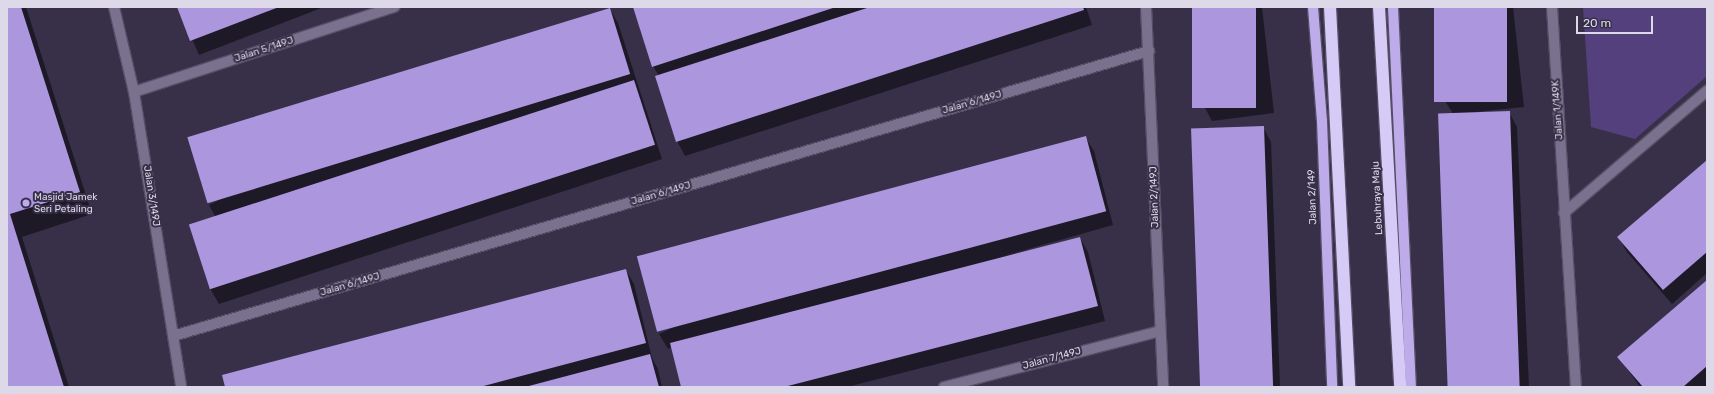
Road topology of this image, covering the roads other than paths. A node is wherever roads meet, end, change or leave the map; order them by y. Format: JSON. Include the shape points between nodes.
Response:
{"nodes":[{"id":1,"x":114,"y":7,"type":"edge"},
{"id":2,"x":394,"y":7,"type":"edge"},
{"id":3,"x":1146,"y":7,"type":"edge"},
{"id":4,"x":1313,"y":7,"type":"edge"},
{"id":5,"x":1330,"y":7,"type":"edge"},
{"id":6,"x":1379,"y":7,"type":"edge"},
{"id":7,"x":1393,"y":7,"type":"edge"},
{"id":8,"x":1552,"y":7,"type":"edge"},
{"id":9,"x":1149,"y":51,"type":"junction"},
{"id":10,"x":1707,"y":91,"type":"edge"},
{"id":11,"x":134,"y":92,"type":"junction"},
{"id":12,"x":1564,"y":213,"type":"junction"},
{"id":13,"x":1160,"y":331,"type":"junction"},
{"id":14,"x":173,"y":336,"type":"junction"},
{"id":15,"x":181,"y":387,"type":"edge"},
{"id":16,"x":944,"y":387,"type":"edge"},
{"id":17,"x":1163,"y":387,"type":"edge"},
{"id":18,"x":1332,"y":387,"type":"edge"},
{"id":19,"x":1349,"y":387,"type":"edge"},
{"id":20,"x":1400,"y":387,"type":"edge"},
{"id":21,"x":1411,"y":387,"type":"edge"},
{"id":22,"x":1576,"y":387,"type":"edge"}],
"edges":[{"from":1,"to":11,"type":"street","name":"Jalan 3/149J"},
{"from":2,"to":11,"type":"street","name":"Jalan 5/149J"},
{"from":3,"to":9,"type":"street","name":"Jalan 2/149J"},
{"from":4,"to":18,"type":"main road","name":"Jalan 2/149","via":[[1322,121]]},
{"from":5,"to":19,"type":"highway"},
{"from":6,"to":20,"type":"highway","name":"Lebuhraya Maju"},
{"from":7,"to":21,"type":"main road"},
{"from":8,"to":12,"type":"street","name":"Jalan 1/149K"},
{"from":9,"to":13,"type":"street","name":"Jalan 2/149J"},
{"from":9,"to":14,"type":"street","name":"Jalan 6/149J"},
{"from":10,"to":12,"type":"street"},
{"from":11,"to":14,"type":"street","name":"Jalan 3/149J"},
{"from":12,"to":22,"type":"street","name":"Jalan 1/149K"},
{"from":13,"to":16,"type":"street","name":"Jalan 7/149J"},
{"from":13,"to":17,"type":"street","name":"Jalan 2/149J"},
{"from":14,"to":15,"type":"street","name":"Jalan 3/149J"}]}
